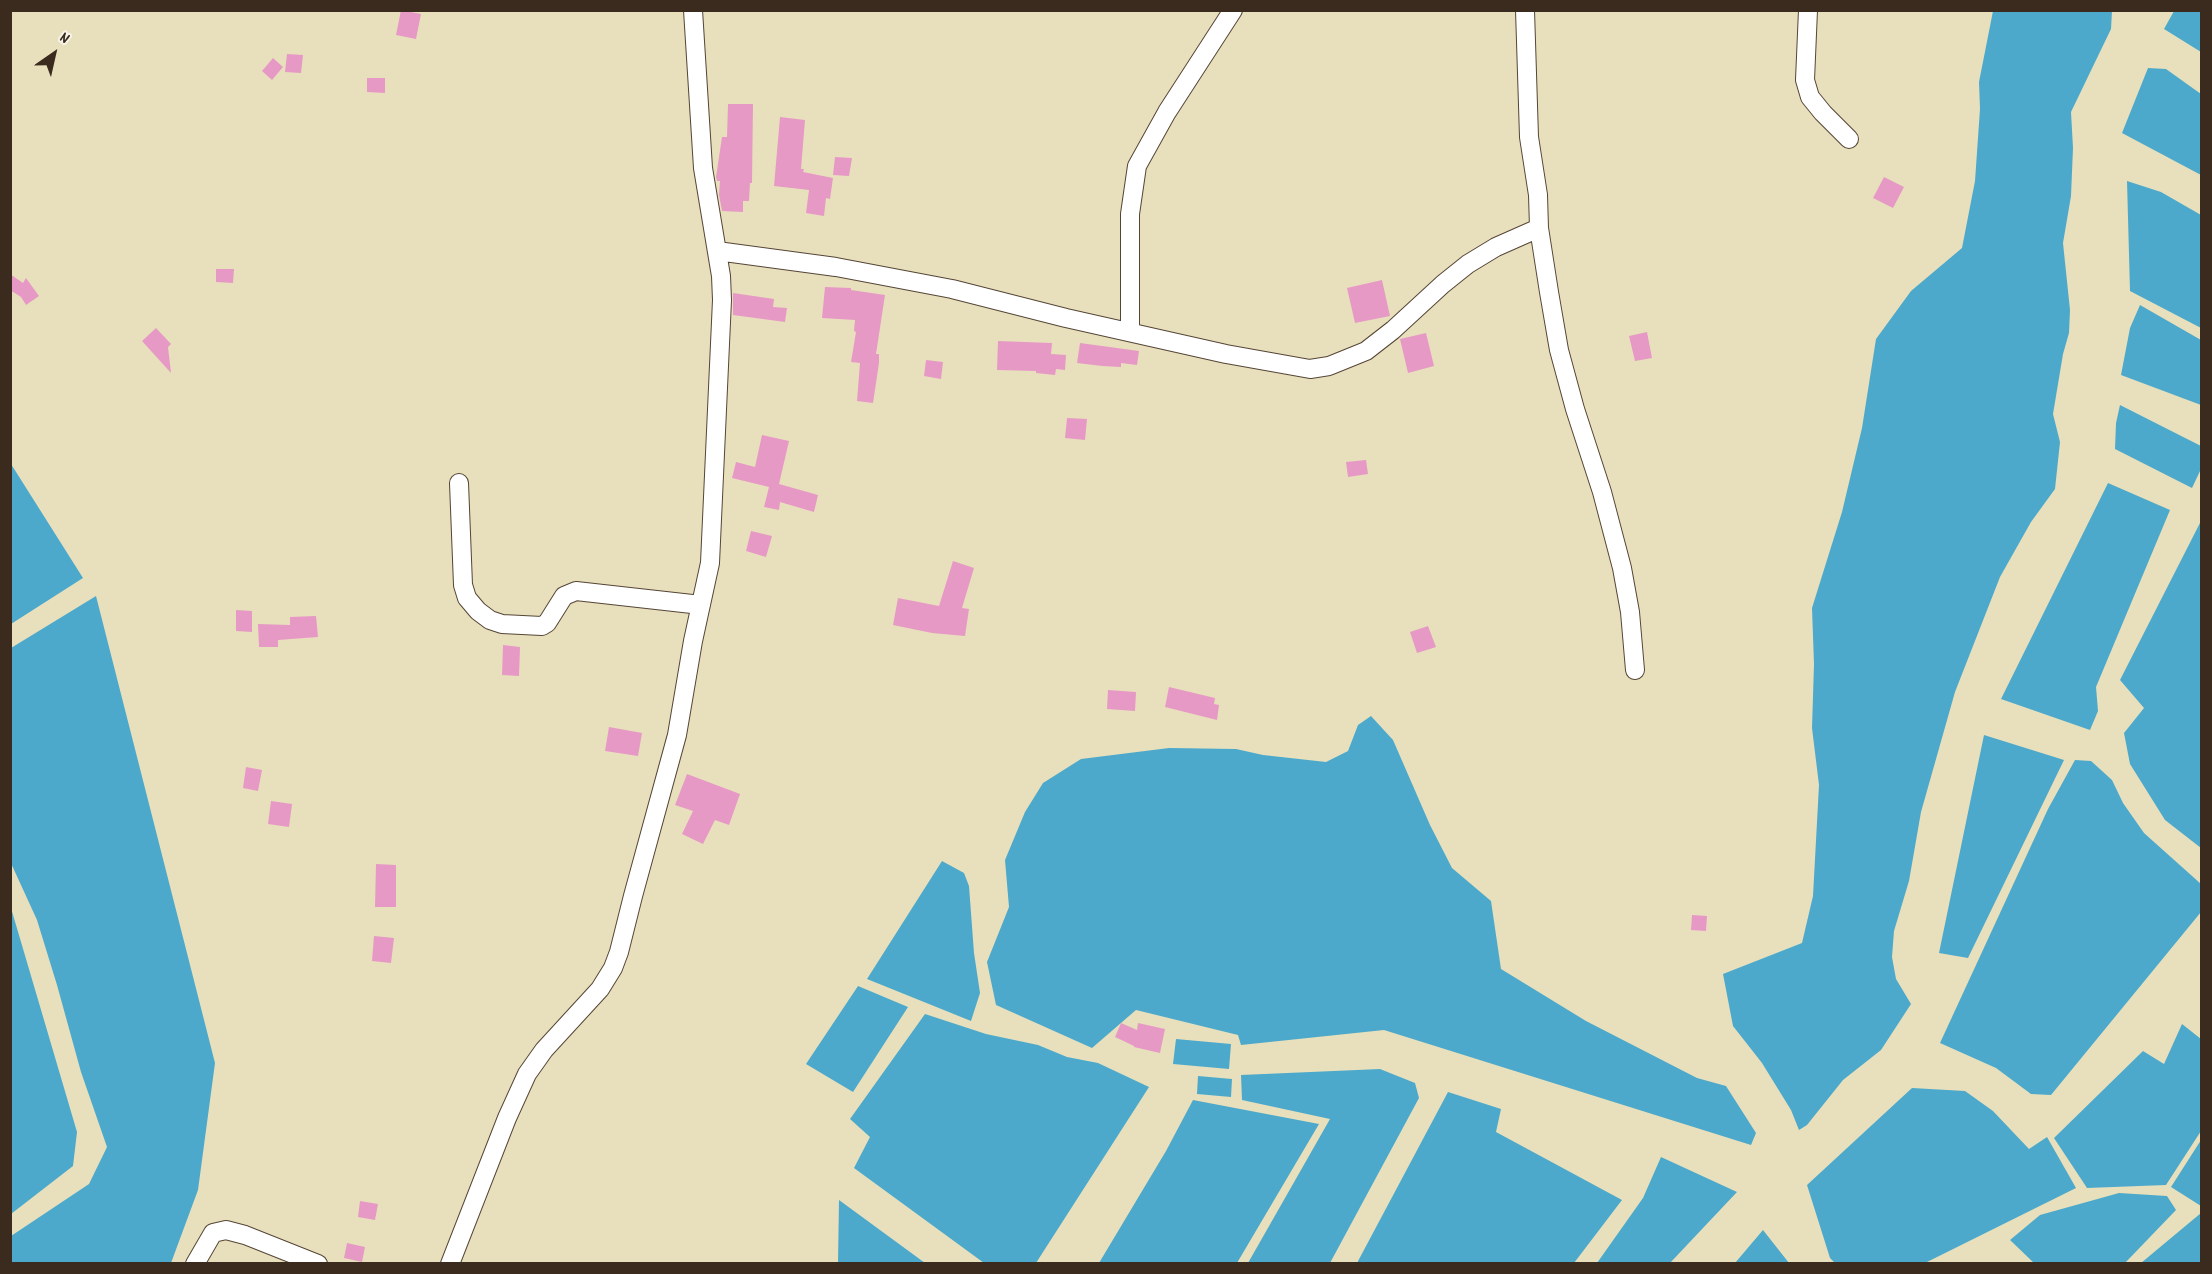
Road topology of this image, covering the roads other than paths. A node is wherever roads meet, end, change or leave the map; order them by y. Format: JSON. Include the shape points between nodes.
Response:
{"nodes":[{"id":1,"x":693,"y":10,"type":"edge"},
{"id":2,"x":1233,"y":10,"type":"edge"},
{"id":3,"x":1525,"y":10,"type":"edge"},
{"id":4,"x":1808,"y":10,"type":"edge"},
{"id":5,"x":1849,"y":139,"type":"dead end"},
{"id":6,"x":1539,"y":228,"type":"junction"},
{"id":7,"x":717,"y":251,"type":"junction"},
{"id":8,"x":1130,"y":332,"type":"junction"},
{"id":9,"x":459,"y":483,"type":"dead end"},
{"id":10,"x":701,"y":605,"type":"junction"},
{"id":11,"x":1635,"y":670,"type":"dead end"},
{"id":12,"x":195,"y":1263,"type":"edge"},
{"id":13,"x":318,"y":1263,"type":"edge"},
{"id":14,"x":450,"y":1263,"type":"edge"}],
"edges":[{"from":1,"to":7,"type":"street","via":[[703,168]]},
{"from":2,"to":8,"type":"street","via":[[1137,166],[1130,214]]},
{"from":3,"to":6,"type":"street","via":[[1529,137]]},
{"from":4,"to":5,"type":"street","via":[[1805,80],[1810,97]]},
{"from":6,"to":8,"type":"street","via":[[1468,264],[1366,351],[1329,366],[1310,369],[1268,362]]},
{"from":6,"to":11,"type":"street","via":[[1559,350],[1622,568]]},
{"from":7,"to":8,"type":"street","via":[[836,267],[952,289]]},
{"from":7,"to":10,"type":"street","via":[[722,300],[721,356],[710,563]]},
{"from":9,"to":10,"type":"street","via":[[463,585],[467,598],[490,620],[542,626],[564,596],[576,591]]},
{"from":10,"to":14,"type":"street","via":[[677,735],[613,968],[600,989],[527,1074]]},
{"from":12,"to":13,"type":"street","via":[[213,1233],[226,1230]]}]}
